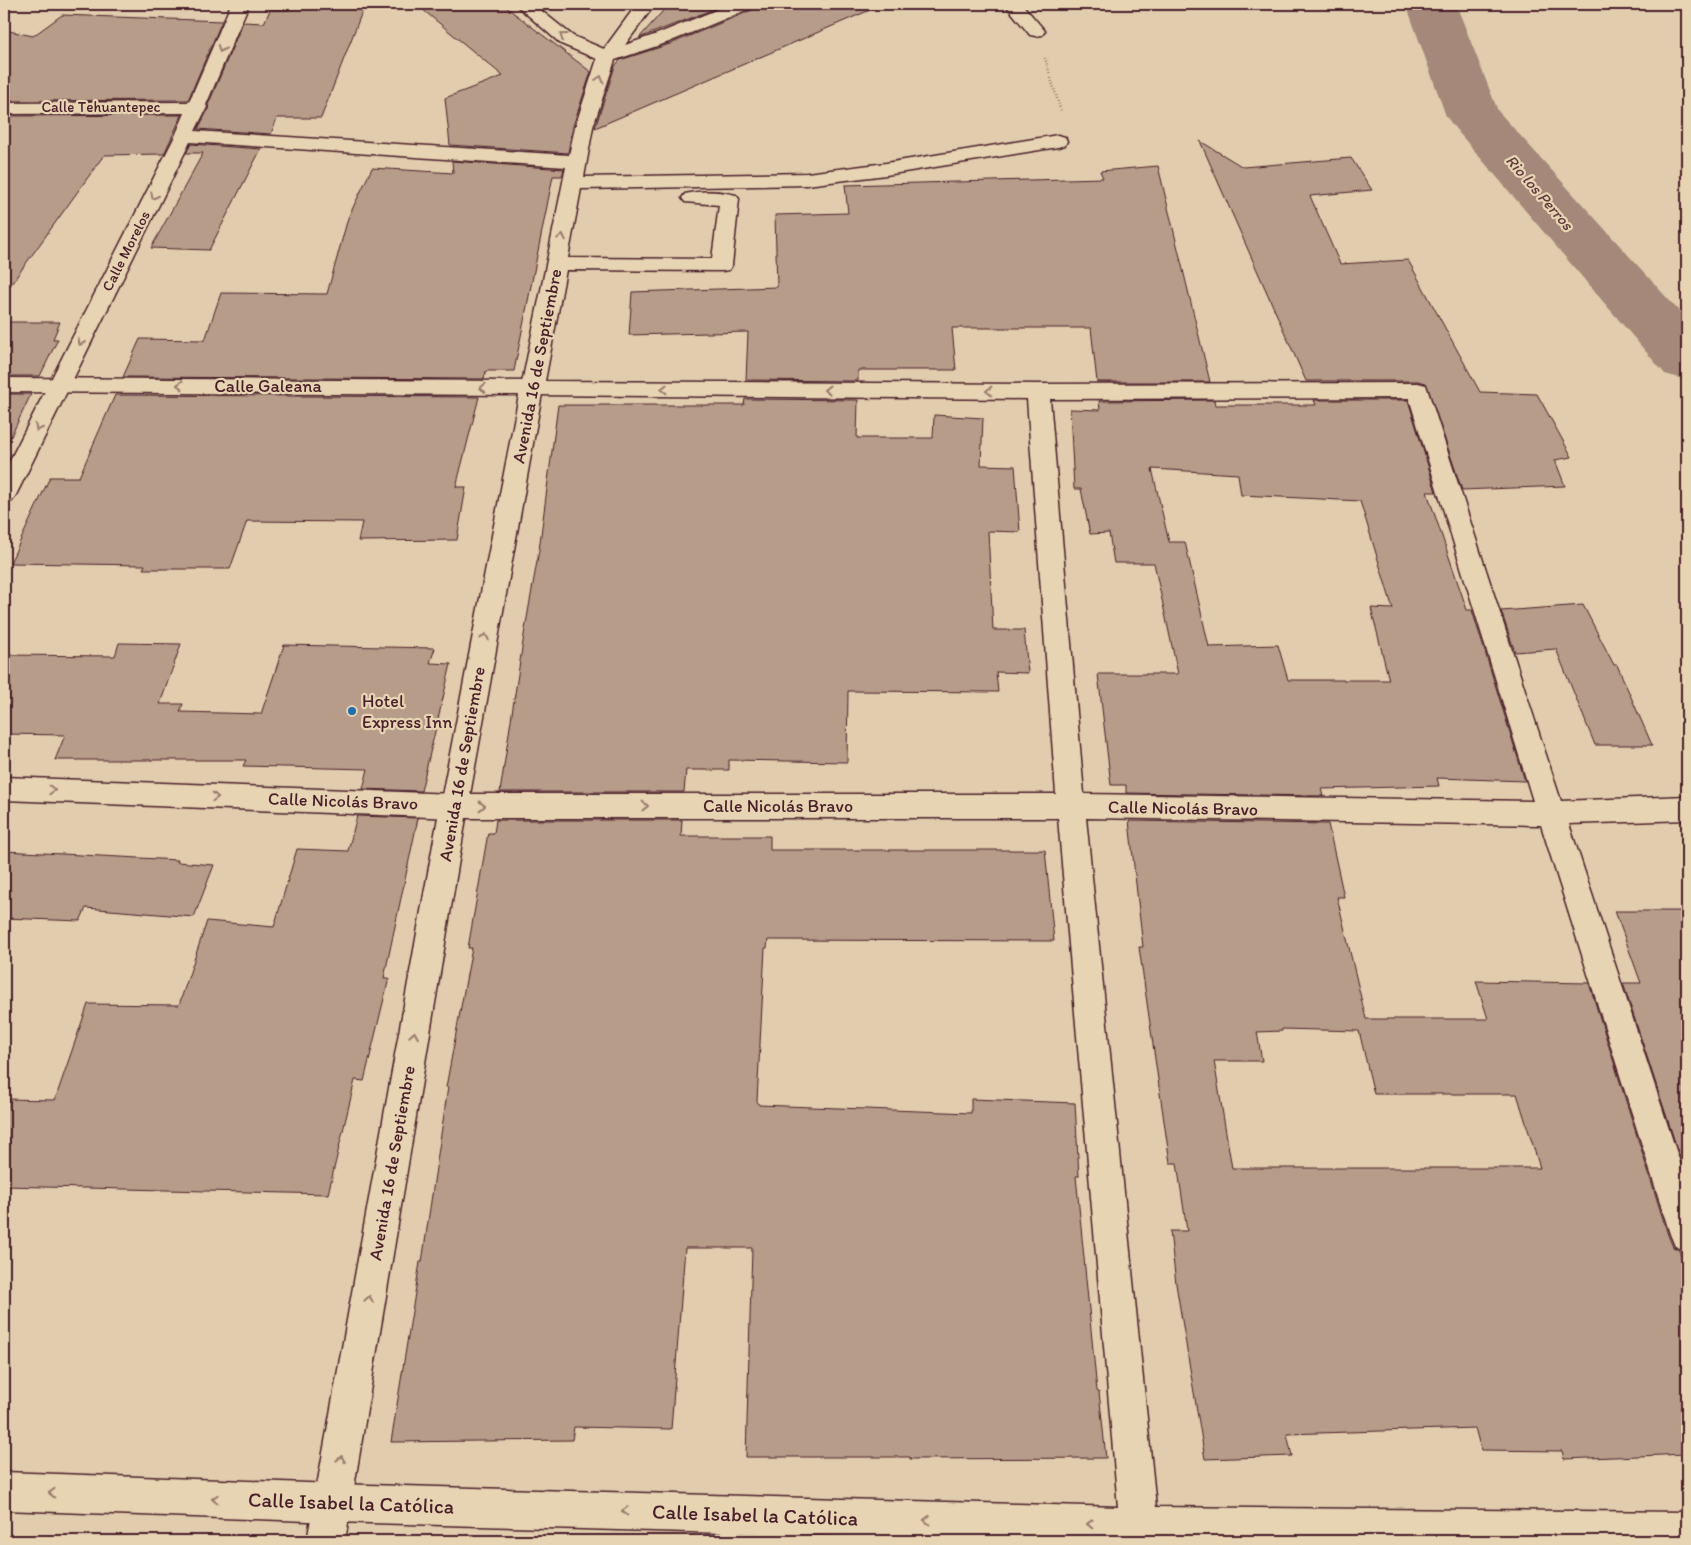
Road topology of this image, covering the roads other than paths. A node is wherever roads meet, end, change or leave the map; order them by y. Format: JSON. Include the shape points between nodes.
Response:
{"nodes":[{"id":1,"x":240,"y":4,"type":"edge"},
{"id":2,"x":523,"y":4,"type":"edge"},
{"id":3,"x":646,"y":4,"type":"edge"},
{"id":4,"x":745,"y":4,"type":"edge"},
{"id":5,"x":1013,"y":4,"type":"edge"},
{"id":6,"x":1036,"y":31,"type":"road end"},
{"id":7,"x":607,"y":57,"type":"junction"},
{"id":8,"x":198,"y":107,"type":"junction"},
{"id":9,"x":4,"y":108,"type":"edge"},
{"id":10,"x":184,"y":136,"type":"junction"},
{"id":11,"x":1058,"y":141,"type":"road end"},
{"id":12,"x":577,"y":161,"type":"junction"},
{"id":13,"x":572,"y":183,"type":"junction"},
{"id":14,"x":607,"y":195,"type":"dead end"},
{"id":15,"x":556,"y":264,"type":"junction"},
{"id":16,"x":60,"y":384,"type":"junction"},
{"id":17,"x":4,"y":385,"type":"edge"},
{"id":18,"x":532,"y":388,"type":"junction"},
{"id":19,"x":1038,"y":392,"type":"junction"},
{"id":20,"x":4,"y":495,"type":"edge"},
{"id":21,"x":4,"y":788,"type":"edge"},
{"id":22,"x":454,"y":806,"type":"junction"},
{"id":23,"x":1071,"y":806,"type":"junction"},
{"id":24,"x":1687,"y":808,"type":"edge"},
{"id":25,"x":1552,"y":813,"type":"junction"},
{"id":26,"x":1678,"y":1179,"type":"edge"},
{"id":27,"x":1687,"y":1234,"type":"edge"},
{"id":28,"x":4,"y":1491,"type":"edge"},
{"id":29,"x":334,"y":1503,"type":"junction"},
{"id":30,"x":1687,"y":1531,"type":"edge"},
{"id":31,"x":1140,"y":1534,"type":"edge"},
{"id":32,"x":326,"y":1541,"type":"edge"}],
"edges":[{"from":1,"to":8,"type":"street","name":"Calle Morelos","one_way":true},
{"from":7,"to":2,"type":"street","one_way":true,"via":[[567,40]]},
{"from":3,"to":7,"type":"street","name":"Avenida 16 de Septiembre"},
{"from":4,"to":7,"type":"street"},
{"from":5,"to":6,"type":"street"},
{"from":12,"to":7,"type":"street","name":"Avenida 16 de Septiembre","one_way":true,"via":[[584,127]]},
{"from":8,"to":9,"type":"street","name":"Calle Tehuantepec"},
{"from":8,"to":10,"type":"street","name":"Calle Morelos"},
{"from":10,"to":12,"type":"street"},
{"from":10,"to":16,"type":"street","name":"Calle Morelos","one_way":true},
{"from":11,"to":13,"type":"street","via":[[807,179]]},
{"from":12,"to":13,"type":"street","name":"Avenida 16 de Septiembre"},
{"from":15,"to":13,"type":"street","name":"Avenida 16 de Septiembre","one_way":true},
{"from":14,"to":15,"type":"street","via":[[729,199],[722,265]]},
{"from":15,"to":18,"type":"street","name":"Avenida 16 de Septiembre"},
{"from":16,"to":17,"type":"street","name":"Calle Galeana"},
{"from":18,"to":16,"type":"street","name":"Calle Galeana","one_way":true},
{"from":16,"to":20,"type":"street","name":"Calle Morelos","one_way":true},
{"from":19,"to":18,"type":"street","name":"Calle Galeana","one_way":true},
{"from":22,"to":18,"type":"street","name":"Avenida 16 de Septiembre","one_way":true},
{"from":19,"to":23,"type":"street"},
{"from":19,"to":25,"type":"street","name":"Calle Galeana","via":[[1418,390]]},
{"from":21,"to":22,"type":"street","name":"Calle Nicolás Bravo","one_way":true},
{"from":22,"to":23,"type":"street","name":"Calle Nicolás Bravo","one_way":true},
{"from":29,"to":22,"type":"street","name":"Avenida 16 de Septiembre","one_way":true},
{"from":23,"to":25,"type":"street","name":"Calle Nicolás Bravo"},
{"from":23,"to":31,"type":"street"},
{"from":24,"to":25,"type":"street","name":"Calle Nicolás Bravo"},
{"from":25,"to":26,"type":"street"},
{"from":26,"to":27,"type":"street"},
{"from":29,"to":28,"type":"street","name":"Calle Isabel la Católica","one_way":true},
{"from":31,"to":29,"type":"street","name":"Calle Isabel la Católica","one_way":true},
{"from":29,"to":32,"type":"street","name":"Avenida 16 de Septiembre"},
{"from":30,"to":31,"type":"street","name":"Calle Isabel la Católica"}]}
